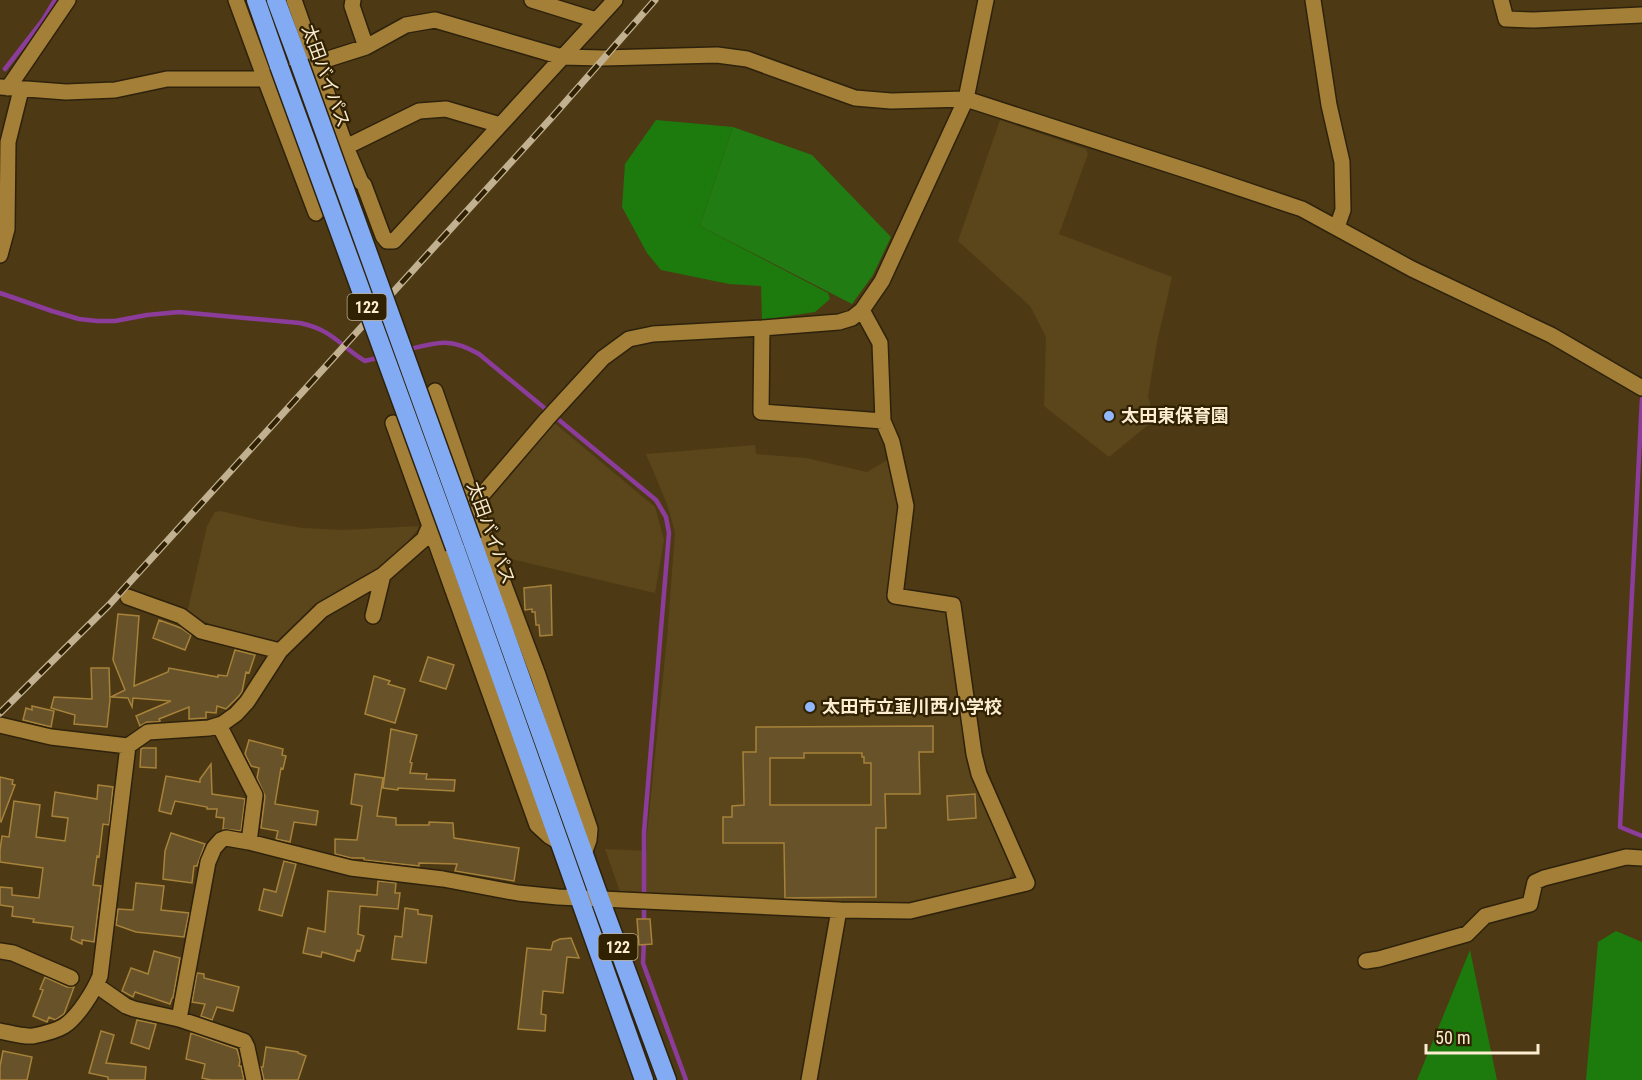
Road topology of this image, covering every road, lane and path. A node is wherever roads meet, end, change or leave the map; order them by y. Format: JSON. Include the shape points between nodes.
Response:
{"nodes":[{"id":1,"x":68,"y":0,"type":"edge"},
{"id":2,"x":236,"y":0,"type":"edge"},
{"id":3,"x":256,"y":0,"type":"edge"},
{"id":4,"x":276,"y":0,"type":"edge"},
{"id":5,"x":294,"y":0,"type":"edge"},
{"id":6,"x":353,"y":0,"type":"edge"},
{"id":7,"x":532,"y":0,"type":"edge"},
{"id":8,"x":615,"y":0,"type":"edge"},
{"id":9,"x":986,"y":0,"type":"edge"},
{"id":10,"x":1313,"y":0,"type":"edge"},
{"id":11,"x":1501,"y":0,"type":"edge"},
{"id":12,"x":1642,"y":15,"type":"edge"},
{"id":13,"x":596,"y":20,"type":"junction"},
{"id":14,"x":366,"y":46,"type":"junction"},
{"id":15,"x":562,"y":57,"type":"junction"},
{"id":16,"x":308,"y":62,"type":"junction"},
{"id":17,"x":265,"y":80,"type":"junction"},
{"id":18,"x":10,"y":89,"type":"edge"},
{"id":19,"x":966,"y":99,"type":"junction"},
{"id":20,"x":500,"y":125,"type":"junction"},
{"id":21,"x":346,"y":147,"type":"junction"},
{"id":22,"x":316,"y":213,"type":"dead end"},
{"id":23,"x":1337,"y":227,"type":"junction"},
{"id":24,"x":0,"y":255,"type":"edge"},
{"id":25,"x":862,"y":310,"type":"junction"},
{"id":26,"x":762,"y":328,"type":"junction"},
{"id":27,"x":1642,"y":388,"type":"edge"},
{"id":28,"x":435,"y":392,"type":"dead end"},
{"id":29,"x":884,"y":421,"type":"junction"},
{"id":30,"x":393,"y":423,"type":"dead end"},
{"id":31,"x":474,"y":504,"type":"junction"},
{"id":32,"x":429,"y":533,"type":"junction"},
{"id":33,"x":383,"y":575,"type":"junction"},
{"id":34,"x":129,"y":597,"type":"dead end"},
{"id":35,"x":373,"y":616,"type":"dead end"},
{"id":36,"x":280,"y":651,"type":"junction"},
{"id":37,"x":0,"y":725,"type":"edge"},
{"id":38,"x":219,"y":725,"type":"junction"},
{"id":39,"x":128,"y":746,"type":"junction"},
{"id":40,"x":249,"y":842,"type":"junction"},
{"id":41,"x":559,"y":842,"type":"junction"},
{"id":42,"x":584,"y":854,"type":"junction"},
{"id":43,"x":1642,"y":858,"type":"edge"},
{"id":44,"x":578,"y":898,"type":"junction"},
{"id":45,"x":600,"y":899,"type":"junction"},
{"id":46,"x":839,"y":910,"type":"junction"},
{"id":47,"x":0,"y":951,"type":"edge"},
{"id":48,"x":1366,"y":961,"type":"dead end"},
{"id":49,"x":71,"y":978,"type":"dead end"},
{"id":50,"x":96,"y":985,"type":"junction"},
{"id":51,"x":179,"y":1019,"type":"junction"},
{"id":52,"x":0,"y":1031,"type":"edge"},
{"id":53,"x":254,"y":1080,"type":"edge"},
{"id":54,"x":644,"y":1080,"type":"edge"},
{"id":55,"x":667,"y":1080,"type":"edge"},
{"id":56,"x":809,"y":1080,"type":"edge"}],
"edges":[{"from":1,"to":18,"type":"street"},
{"from":2,"to":17,"type":"street"},
{"from":3,"to":41,"type":"highway","number":"122","bridge":true},
{"from":4,"to":16,"type":"highway","name":"太田バイパス","number":"122"},
{"from":5,"to":16,"type":"street"},
{"from":6,"to":14,"type":"street"},
{"from":7,"to":13,"type":"street"},
{"from":8,"to":13,"type":"street"},
{"from":9,"to":19,"type":"street"},
{"from":10,"to":23,"type":"street","via":[[1342,162],[1343,210]]},
{"from":11,"to":12,"type":"street","via":[[1506,19]]},
{"from":13,"to":15,"type":"street"},
{"from":14,"to":15,"type":"street","via":[[406,25],[435,20]]},
{"from":14,"to":16,"type":"street"},
{"from":15,"to":19,"type":"street","via":[[717,55],[747,59],[855,98]]},
{"from":15,"to":20,"type":"street"},
{"from":16,"to":17,"type":"street"},
{"from":16,"to":21,"type":"street"},
{"from":16,"to":42,"type":"highway","name":"太田バイパス","number":"122","bridge":true},
{"from":17,"to":18,"type":"street","via":[[167,79],[115,90],[66,92]]},
{"from":17,"to":22,"type":"street"},
{"from":18,"to":24,"type":"street","via":[[7,229]]},
{"from":19,"to":23,"type":"street","via":[[1291,205]]},
{"from":19,"to":25,"type":"street","via":[[882,281]]},
{"from":20,"to":21,"type":"street","via":[[446,109],[419,111]]},
{"from":20,"to":21,"type":"street","via":[[394,241],[383,237]]},
{"from":23,"to":27,"type":"street","via":[[1412,269],[1551,335]]},
{"from":25,"to":26,"type":"street","via":[[839,322]]},
{"from":25,"to":29,"type":"street","via":[[880,343]]},
{"from":26,"to":29,"type":"street","via":[[761,412]]},
{"from":26,"to":31,"type":"street","via":[[653,334],[629,339],[603,358]]},
{"from":28,"to":31,"type":"street"},
{"from":29,"to":46,"type":"street","via":[[906,506],[895,596],[952,605],[979,774],[1027,883],[910,911]]},
{"from":30,"to":32,"type":"street"},
{"from":31,"to":32,"type":"street","via":[[475,520]]},
{"from":31,"to":42,"type":"street","via":[[590,829]]},
{"from":32,"to":33,"type":"street"},
{"from":32,"to":41,"type":"street","via":[[537,825]]},
{"from":33,"to":35,"type":"street"},
{"from":33,"to":36,"type":"street","via":[[322,610]]},
{"from":34,"to":36,"type":"street","via":[[181,616],[201,631]]},
{"from":36,"to":38,"type":"street","via":[[247,702]]},
{"from":37,"to":39,"type":"street","via":[[51,737]]},
{"from":38,"to":39,"type":"street","via":[[148,732]]},
{"from":38,"to":40,"type":"street","via":[[255,795]]},
{"from":39,"to":50,"type":"street"},
{"from":40,"to":44,"type":"street","via":[[351,868]]},
{"from":40,"to":51,"type":"street","via":[[221,840],[208,862]]},
{"from":41,"to":44,"type":"highway","number":"122"},
{"from":42,"to":45,"type":"highway","name":"太田バイパス","number":"122"},
{"from":43,"to":48,"type":"street","via":[[1626,857],[1544,878],[1535,882],[1530,904],[1485,916],[1467,934]]},
{"from":44,"to":45,"type":"street"},
{"from":44,"to":54,"type":"highway","number":"122"},
{"from":45,"to":46,"type":"street"},
{"from":45,"to":55,"type":"highway","name":"太田バイパス","number":"122"},
{"from":46,"to":56,"type":"street"},
{"from":47,"to":49,"type":"street"},
{"from":50,"to":51,"type":"street","via":[[134,1010]]},
{"from":50,"to":52,"type":"street","via":[[66,1025],[31,1036]]},
{"from":51,"to":53,"type":"street","via":[[244,1041]]}]}
